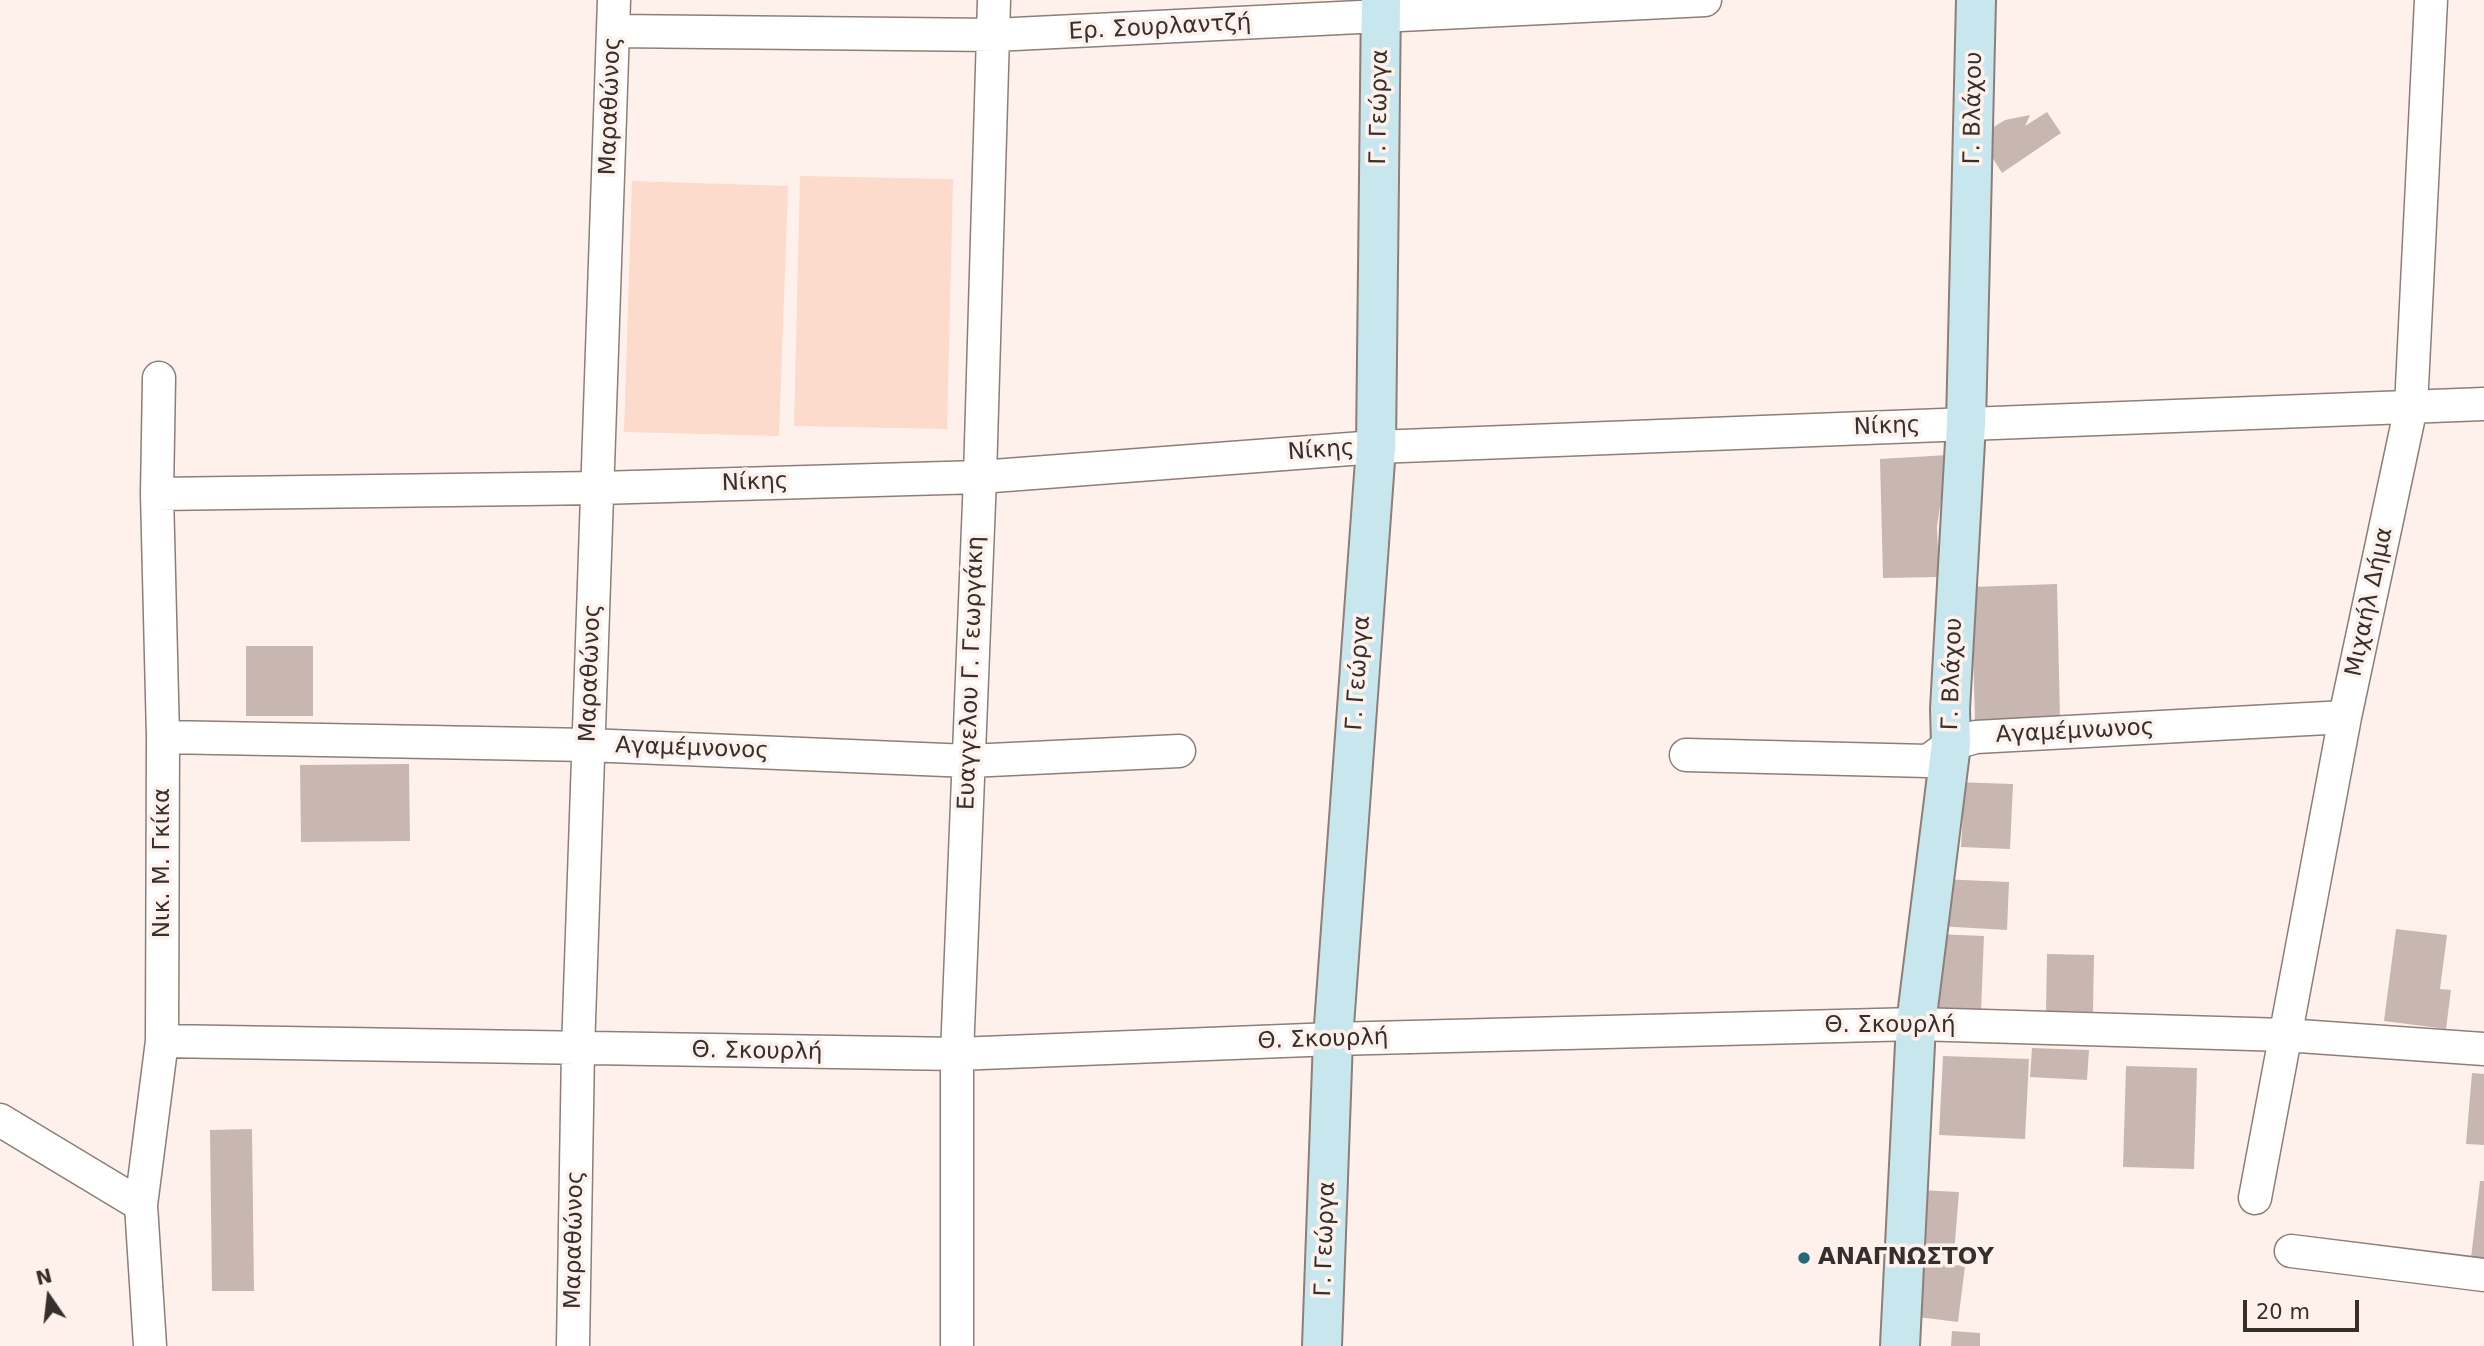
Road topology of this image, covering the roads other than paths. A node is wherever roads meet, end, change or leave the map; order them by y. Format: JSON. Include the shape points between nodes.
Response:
{"nodes":[{"id":1,"x":614,"y":0,"type":"edge"},
{"id":2,"x":994,"y":0,"type":"edge"},
{"id":3,"x":1705,"y":0,"type":"edge"},
{"id":4,"x":1976,"y":0,"type":"edge"},
{"id":5,"x":2431,"y":0,"type":"edge"},
{"id":6,"x":1381,"y":9,"type":"edge"},
{"id":7,"x":614,"y":31,"type":"junction"},
{"id":8,"x":994,"y":35,"type":"junction"},
{"id":9,"x":159,"y":378,"type":"dead end"},
{"id":10,"x":2484,"y":404,"type":"edge"},
{"id":11,"x":2411,"y":407,"type":"junction"},
{"id":12,"x":1966,"y":424,"type":"junction"},
{"id":13,"x":1376,"y":447,"type":"junction"},
{"id":14,"x":980,"y":477,"type":"junction"},
{"id":15,"x":598,"y":488,"type":"junction"},
{"id":16,"x":157,"y":494,"type":"junction"},
{"id":17,"x":2345,"y":717,"type":"junction"},
{"id":18,"x":163,"y":737,"type":"junction"},
{"id":19,"x":1951,"y":744,"type":"junction"},
{"id":20,"x":588,"y":745,"type":"junction"},
{"id":21,"x":1179,"y":751,"type":"dead end"},
{"id":22,"x":1686,"y":755,"type":"dead end"},
{"id":23,"x":969,"y":761,"type":"junction"},
{"id":24,"x":1916,"y":1024,"type":"junction"},
{"id":25,"x":2285,"y":1035,"type":"junction"},
{"id":26,"x":1333,"y":1039,"type":"junction"},
{"id":27,"x":162,"y":1041,"type":"junction"},
{"id":28,"x":2484,"y":1049,"type":"edge"},
{"id":29,"x":578,"y":1050,"type":"junction"},
{"id":30,"x":957,"y":1054,"type":"junction"},
{"id":31,"x":0,"y":1120,"type":"edge"},
{"id":32,"x":2255,"y":1198,"type":"dead end"},
{"id":33,"x":141,"y":1205,"type":"junction"},
{"id":34,"x":2291,"y":1251,"type":"dead end"},
{"id":35,"x":2484,"y":1275,"type":"edge"},
{"id":36,"x":150,"y":1346,"type":"edge"},
{"id":37,"x":573,"y":1346,"type":"edge"},
{"id":38,"x":957,"y":1346,"type":"edge"},
{"id":39,"x":1322,"y":1346,"type":"edge"},
{"id":40,"x":1900,"y":1346,"type":"edge"}],
"edges":[{"from":1,"to":7,"type":"street","name":"Μαραθώνος"},
{"from":2,"to":8,"type":"street","name":"Ευαγγελου Γ. Γεωργάκη"},
{"from":3,"to":6,"type":"street","name":"Ερ. Σουρλαντζή"},
{"from":4,"to":12,"type":"street","name":"Γ. Βλάχου"},
{"from":5,"to":11,"type":"street","name":"Μιχαήλ Δήμα"},
{"from":6,"to":8,"type":"street","name":"Ερ. Σουρλαντζή"},
{"from":6,"to":13,"type":"street","name":"Γ. Γεώργα"},
{"from":7,"to":8,"type":"street","name":"Ερ. Σουρλαντζή"},
{"from":7,"to":15,"type":"street","name":"Μαραθώνος"},
{"from":8,"to":14,"type":"street","name":"Ευαγγελου Γ. Γεωργάκη"},
{"from":9,"to":16,"type":"street","name":"Νικ. Μ. Γκίκα"},
{"from":10,"to":11,"type":"street","name":"Νίκης"},
{"from":11,"to":12,"type":"street","name":"Νίκης"},
{"from":11,"to":17,"type":"street","name":"Μιχαήλ Δήμα"},
{"from":12,"to":13,"type":"street","name":"Νίκης"},
{"from":12,"to":19,"type":"street","name":"Γ. Βλάχου"},
{"from":13,"to":14,"type":"street","name":"Νίκης"},
{"from":13,"to":26,"type":"street","name":"Γ. Γεώργα"},
{"from":14,"to":15,"type":"street","name":"Νίκης"},
{"from":14,"to":23,"type":"street","name":"Ευαγγελου Γ. Γεωργάκη"},
{"from":15,"to":16,"type":"street","name":"Νίκης"},
{"from":15,"to":20,"type":"street","name":"Μαραθώνος"},
{"from":16,"to":18,"type":"street","name":"Νικ. Μ. Γκίκα"},
{"from":17,"to":19,"type":"street","name":"Αγαμέμνωνος","via":[[1976,737]]},
{"from":17,"to":25,"type":"street","name":"Μιχαήλ Δήμα"},
{"from":18,"to":20,"type":"street","name":"Αγαμέμνονος"},
{"from":18,"to":27,"type":"street","name":"Νικ. Μ. Γκίκα"},
{"from":19,"to":22,"type":"street","name":"Αγαμέμνωνος","via":[[1928,761]]},
{"from":19,"to":24,"type":"street","name":"Γ. Βλάχου"},
{"from":20,"to":23,"type":"street","name":"Αγαμέμνονος"},
{"from":20,"to":29,"type":"street","name":"Μαραθώνος"},
{"from":21,"to":23,"type":"street","name":"Αγαμέμνονος"},
{"from":23,"to":30,"type":"street","name":"Ευαγγελου Γ. Γεωργάκη"},
{"from":24,"to":25,"type":"street","name":"Θ. Σκουρλή"},
{"from":24,"to":26,"type":"street","name":"Θ. Σκουρλή"},
{"from":24,"to":40,"type":"street","name":"Γ. Βλάχου"},
{"from":25,"to":28,"type":"street","name":"Θ. Σκουρλή"},
{"from":25,"to":32,"type":"street","name":"Μιχαήλ Δήμα"},
{"from":26,"to":30,"type":"street","name":"Θ. Σκουρλή"},
{"from":26,"to":39,"type":"street","name":"Γ. Γεώργα"},
{"from":27,"to":29,"type":"street","name":"Θ. Σκουρλή"},
{"from":27,"to":33,"type":"street","name":"Νικ. Μ. Γκίκα"},
{"from":29,"to":30,"type":"street","name":"Θ. Σκουρλή"},
{"from":29,"to":37,"type":"street","name":"Μαραθώνος"},
{"from":30,"to":38,"type":"street","name":"Ευαγγελου Γ. Γεωργάκη"},
{"from":31,"to":33,"type":"street"},
{"from":33,"to":36,"type":"street","name":"Νικ. Μ. Γκίκα"},
{"from":34,"to":35,"type":"street"}]}
